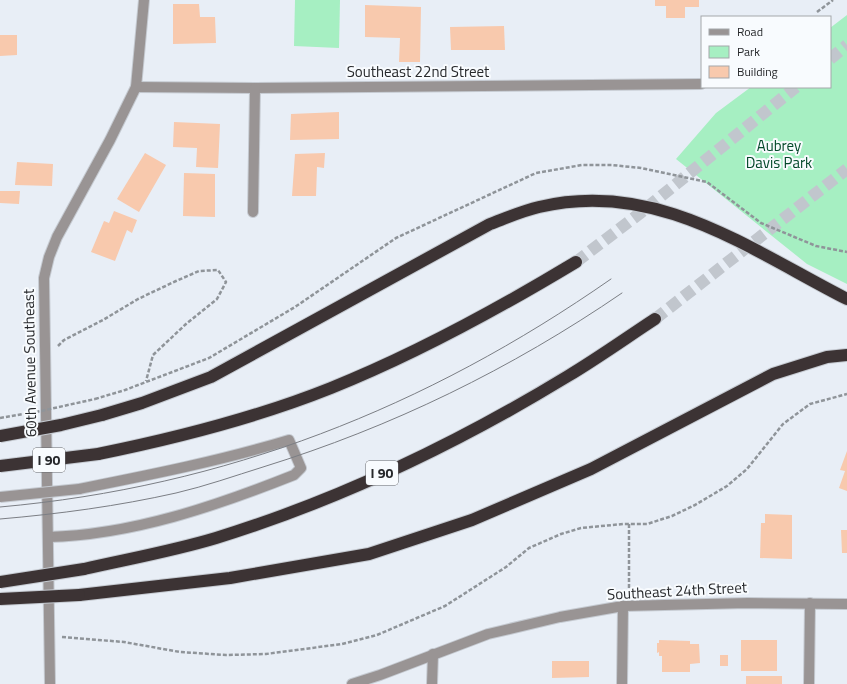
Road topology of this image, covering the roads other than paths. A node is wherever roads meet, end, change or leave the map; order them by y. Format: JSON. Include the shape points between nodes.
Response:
{"nodes":[{"id":1,"x":144,"y":0,"type":"edge"},
{"id":2,"x":701,"y":84,"type":"dead end"},
{"id":3,"x":136,"y":87,"type":"junction"},
{"id":4,"x":255,"y":88,"type":"junction"},
{"id":5,"x":253,"y":212,"type":"dead end"},
{"id":6,"x":576,"y":262,"type":"tunnel mouth"},
{"id":7,"x":847,"y":299,"type":"edge"},
{"id":8,"x":655,"y":319,"type":"tunnel mouth"},
{"id":9,"x":847,"y":355,"type":"edge"},
{"id":10,"x":0,"y":436,"type":"edge"},
{"id":11,"x":0,"y":466,"type":"edge"},
{"id":12,"x":0,"y":497,"type":"edge"},
{"id":13,"x":48,"y":537,"type":"junction"},
{"id":14,"x":0,"y":582,"type":"edge"},
{"id":15,"x":0,"y":599,"type":"edge"},
{"id":16,"x":810,"y":604,"type":"junction"},
{"id":17,"x":847,"y":604,"type":"edge"},
{"id":18,"x":626,"y":606,"type":"junction"},
{"id":19,"x":433,"y":654,"type":"junction"},
{"id":20,"x":50,"y":684,"type":"edge"},
{"id":21,"x":352,"y":684,"type":"edge"},
{"id":22,"x":432,"y":684,"type":"edge"},
{"id":23,"x":622,"y":684,"type":"edge"},
{"id":24,"x":809,"y":684,"type":"edge"}],
"edges":[{"from":1,"to":3,"type":"street"},
{"from":2,"to":4,"type":"street","name":"Southeast 22nd Street"},
{"from":3,"to":4,"type":"street","name":"Southeast 22nd Street"},
{"from":3,"to":13,"type":"street","name":"60th Avenue Southeast","via":[[57,237],[44,278]]},
{"from":4,"to":5,"type":"street"},
{"from":6,"to":11,"type":"highway","number":"I 90","bridge":true,"via":[[462,326],[331,388],[220,425],[144,444],[98,454]]},
{"from":7,"to":10,"type":"highway","bridge":true,"via":[[722,232],[650,206],[618,201],[584,201],[539,207],[490,224],[211,377],[149,401],[102,415]]},
{"from":8,"to":14,"type":"highway","number":"I 90","bridge":true,"via":[[569,376],[480,427],[317,502],[216,538],[84,569]]},
{"from":9,"to":15,"type":"highway","bridge":true,"via":[[827,357],[772,374],[591,469],[472,520],[369,554],[230,578],[79,595]]},
{"from":12,"to":13,"type":"street","bridge":true,"via":[[79,489],[161,473],[244,454],[289,440],[301,468],[294,475],[204,508],[113,530],[76,536]]},
{"from":13,"to":20,"type":"street","name":"60th Avenue Southeast"},
{"from":16,"to":17,"type":"street","name":"Southeast 24th Street"},
{"from":16,"to":18,"type":"street","name":"Southeast 24th Street"},
{"from":16,"to":24,"type":"street"},
{"from":18,"to":19,"type":"street","name":"Southeast 24th Street","via":[[560,617],[488,634]]},
{"from":18,"to":23,"type":"street"},
{"from":19,"to":21,"type":"street","name":"Southeast 24th Street"},
{"from":19,"to":22,"type":"street"}]}
